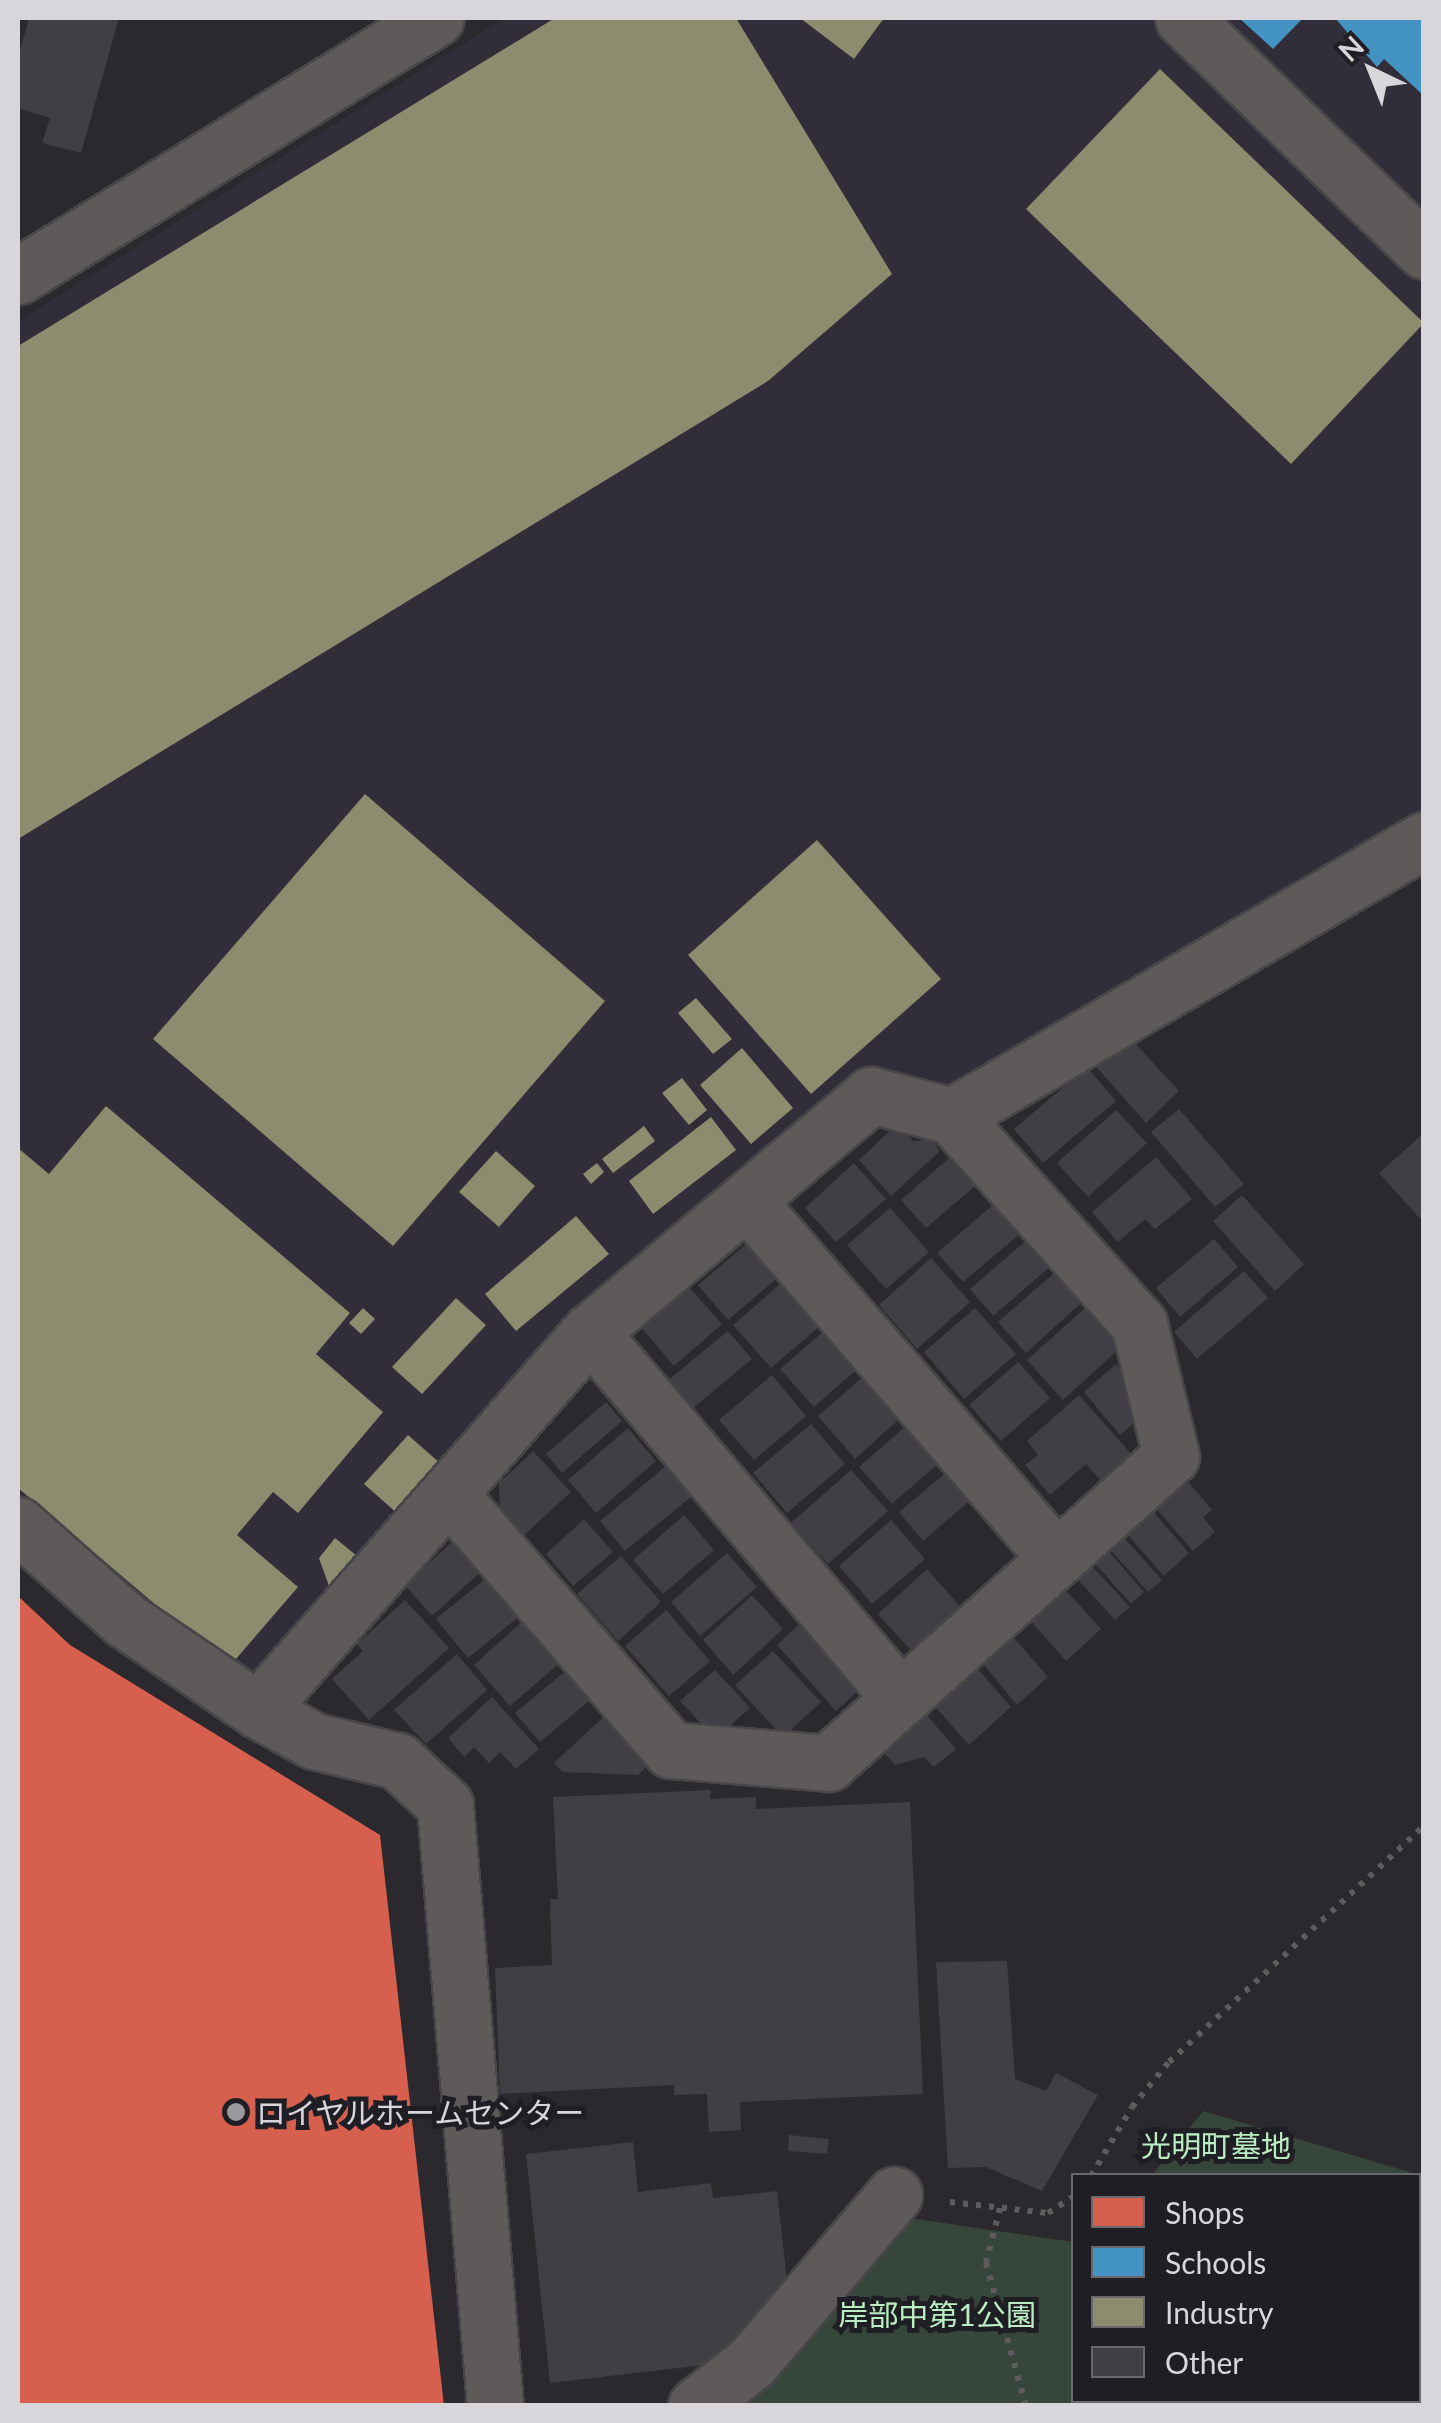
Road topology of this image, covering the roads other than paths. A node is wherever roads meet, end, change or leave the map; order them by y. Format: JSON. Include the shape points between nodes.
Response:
{"nodes":[{"id":1,"x":436,"y":18,"type":"edge"},
{"id":2,"x":1183,"y":18,"type":"edge"},
{"id":3,"x":1424,"y":250,"type":"edge"},
{"id":4,"x":18,"y":276,"type":"edge"},
{"id":5,"x":1424,"y":840,"type":"edge"},
{"id":6,"x":952,"y":1116,"type":"junction"},
{"id":7,"x":747,"y":1200,"type":"junction"},
{"id":8,"x":590,"y":1332,"type":"junction"},
{"id":9,"x":450,"y":1495,"type":"junction"},
{"id":10,"x":18,"y":1525,"type":"edge"},
{"id":11,"x":1056,"y":1558,"type":"junction"},
{"id":12,"x":900,"y":1698,"type":"junction"},
{"id":13,"x":258,"y":1710,"type":"junction"},
{"id":14,"x":894,"y":2195,"type":"road end"},
{"id":15,"x":495,"y":2406,"type":"edge"},
{"id":16,"x":696,"y":2406,"type":"edge"}],
"edges":[{"from":1,"to":4,"type":"street"},
{"from":2,"to":3,"type":"street"},
{"from":5,"to":6,"type":"street"},
{"from":6,"to":7,"type":"street","via":[[871,1095]]},
{"from":6,"to":11,"type":"street","via":[[1139,1324],[1170,1456]]},
{"from":7,"to":8,"type":"street"},
{"from":7,"to":11,"type":"street"},
{"from":8,"to":9,"type":"street"},
{"from":8,"to":12,"type":"street"},
{"from":9,"to":12,"type":"street","via":[[671,1750],[828,1763]]},
{"from":9,"to":13,"type":"street"},
{"from":10,"to":13,"type":"street","via":[[125,1620]]},
{"from":11,"to":12,"type":"street"},
{"from":13,"to":15,"type":"street","via":[[314,1741],[398,1761],[445,1805]]},
{"from":14,"to":16,"type":"street","via":[[751,2363]]}]}
